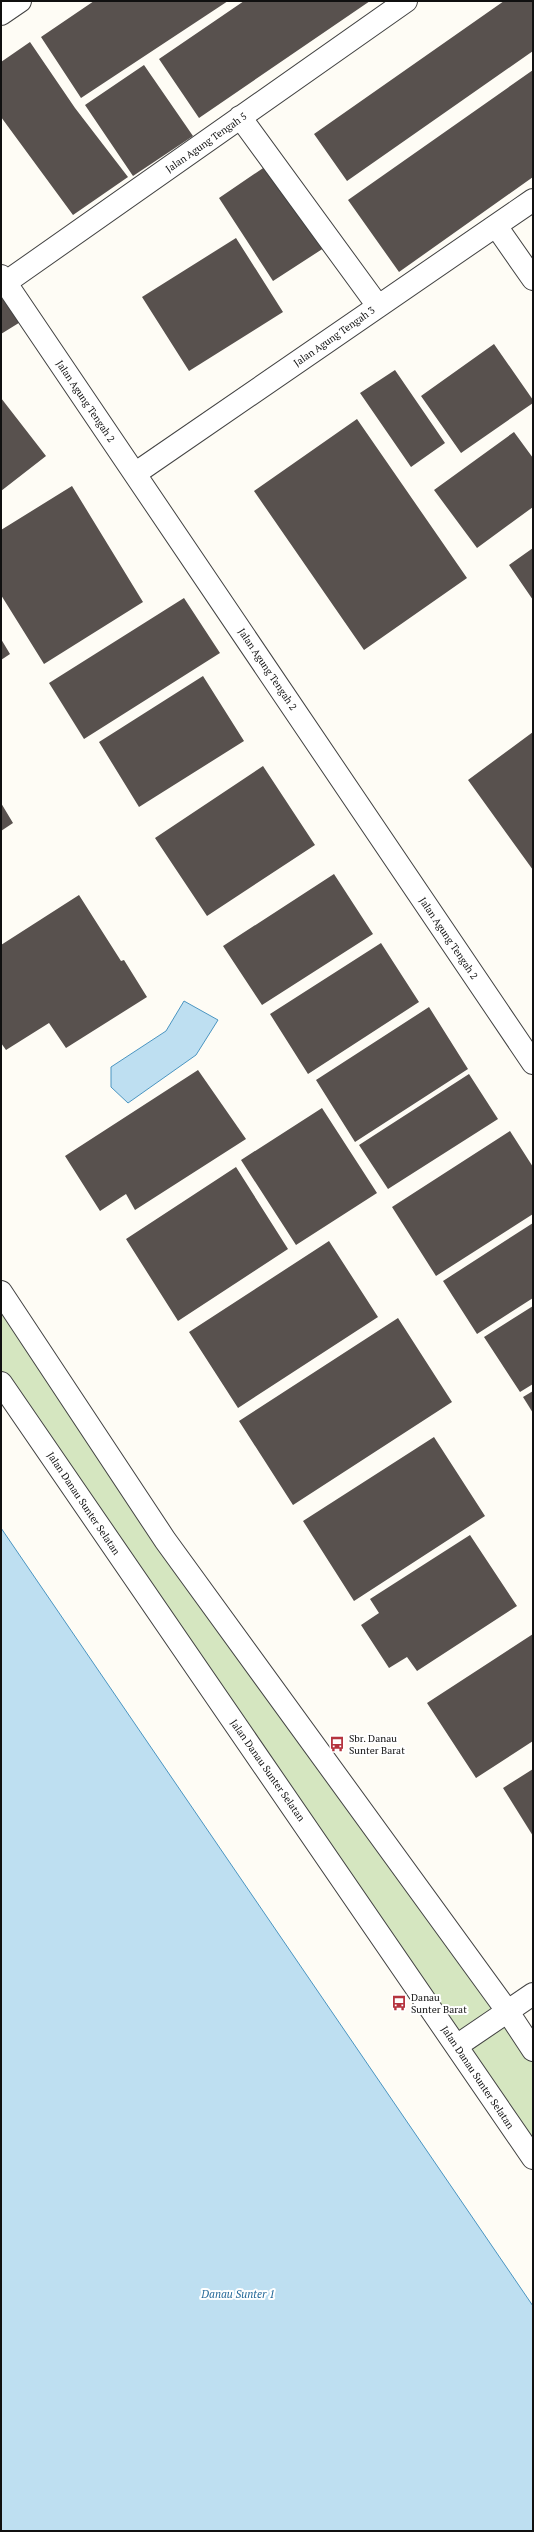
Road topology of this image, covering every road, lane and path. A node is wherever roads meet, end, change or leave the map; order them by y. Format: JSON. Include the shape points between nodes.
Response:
{"nodes":[{"id":1,"x":20,"y":1,"type":"edge"},
{"id":2,"x":406,"y":1,"type":"edge"},
{"id":3,"x":1,"y":14,"type":"edge"},
{"id":4,"x":240,"y":118,"type":"junction"},
{"id":5,"x":533,"y":200,"type":"edge"},
{"id":6,"x":496,"y":226,"type":"junction"},
{"id":7,"x":3,"y":279,"type":"edge"},
{"id":8,"x":533,"y":279,"type":"edge"},
{"id":9,"x":378,"y":306,"type":"junction"},
{"id":10,"x":136,"y":473,"type":"junction"},
{"id":11,"x":533,"y":1063,"type":"edge"},
{"id":12,"x":1,"y":1292,"type":"edge"},
{"id":13,"x":1,"y":1383,"type":"edge"},
{"id":14,"x":533,"y":1994,"type":"edge"},
{"id":15,"x":508,"y":2012,"type":"junction"},
{"id":16,"x":458,"y":2046,"type":"junction"},
{"id":17,"x":533,"y":2050,"type":"edge"},
{"id":18,"x":533,"y":2158,"type":"edge"}],
"edges":[{"from":1,"to":3,"type":"street"},
{"from":2,"to":4,"type":"street","name":"Jalan Agung Tengah 5"},
{"from":4,"to":7,"type":"street","name":"Jalan Agung Tengah 5"},
{"from":4,"to":9,"type":"street"},
{"from":5,"to":6,"type":"street","name":"Jalan Agung Tengah 3"},
{"from":6,"to":8,"type":"street"},
{"from":6,"to":9,"type":"street","name":"Jalan Agung Tengah 3"},
{"from":7,"to":10,"type":"street","name":"Jalan Agung Tengah 2"},
{"from":9,"to":10,"type":"street","name":"Jalan Agung Tengah 3"},
{"from":10,"to":11,"type":"street","name":"Jalan Agung Tengah 2"},
{"from":12,"to":15,"type":"street","via":[[165,1540]]},
{"from":13,"to":16,"type":"street","name":"Jalan Danau Sunter Selatan"},
{"from":14,"to":15,"type":"street"},
{"from":15,"to":16,"type":"street"},
{"from":15,"to":17,"type":"street"},
{"from":16,"to":18,"type":"street","name":"Jalan Danau Sunter Selatan"}]}
